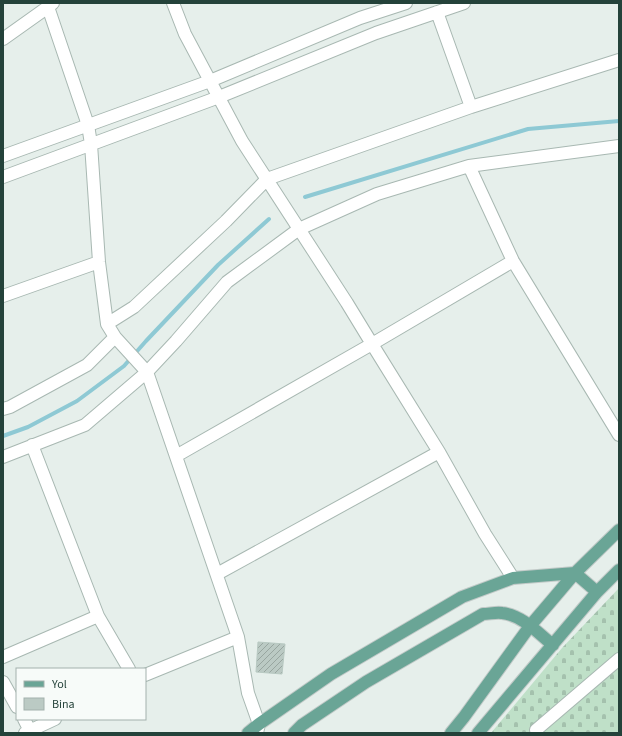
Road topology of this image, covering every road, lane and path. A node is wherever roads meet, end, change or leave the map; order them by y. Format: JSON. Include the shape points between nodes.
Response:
{"nodes":[{"id":1,"x":173,"y":3,"type":"edge"},
{"id":2,"x":406,"y":3,"type":"edge"},
{"id":3,"x":464,"y":3,"type":"edge"},
{"id":4,"x":51,"y":5,"type":"edge"},
{"id":5,"x":437,"y":12,"type":"junction"},
{"id":6,"x":3,"y":39,"type":"edge"},
{"id":7,"x":619,"y":60,"type":"edge"},
{"id":8,"x":210,"y":81,"type":"junction"},
{"id":9,"x":219,"y":97,"type":"junction"},
{"id":10,"x":471,"y":107,"type":"junction"},
{"id":11,"x":88,"y":125,"type":"junction"},
{"id":12,"x":91,"y":144,"type":"junction"},
{"id":13,"x":619,"y":146,"type":"edge"},
{"id":14,"x":3,"y":156,"type":"edge"},
{"id":15,"x":469,"y":166,"type":"junction"},
{"id":16,"x":3,"y":177,"type":"edge"},
{"id":17,"x":267,"y":179,"type":"junction"},
{"id":18,"x":299,"y":229,"type":"junction"},
{"id":19,"x":513,"y":261,"type":"junction"},
{"id":20,"x":99,"y":262,"type":"junction"},
{"id":21,"x":3,"y":296,"type":"edge"},
{"id":22,"x":107,"y":324,"type":"junction"},
{"id":23,"x":115,"y":337,"type":"junction"},
{"id":24,"x":372,"y":344,"type":"junction"},
{"id":25,"x":147,"y":372,"type":"junction"},
{"id":26,"x":3,"y":409,"type":"edge"},
{"id":27,"x":619,"y":435,"type":"edge"},
{"id":28,"x":32,"y":445,"type":"junction"},
{"id":29,"x":439,"y":452,"type":"junction"},
{"id":30,"x":176,"y":456,"type":"junction"},
{"id":31,"x":3,"y":457,"type":"edge"},
{"id":32,"x":619,"y":530,"type":"edge"},
{"id":33,"x":619,"y":570,"type":"edge"},
{"id":34,"x":575,"y":573,"type":"junction"},
{"id":35,"x":217,"y":574,"type":"junction"},
{"id":36,"x":513,"y":578,"type":"junction"},
{"id":37,"x":597,"y":592,"type":"junction"},
{"id":38,"x":98,"y":616,"type":"junction"},
{"id":39,"x":530,"y":626,"type":"junction"},
{"id":40,"x":238,"y":637,"type":"junction"},
{"id":41,"x":552,"y":645,"type":"junction"},
{"id":42,"x":3,"y":657,"type":"edge"},
{"id":43,"x":619,"y":659,"type":"edge"},
{"id":44,"x":128,"y":668,"type":"edge"},
{"id":45,"x":146,"y":675,"type":"edge"},
{"id":46,"x":3,"y":682,"type":"edge"},
{"id":47,"x":16,"y":705,"type":"edge"},
{"id":48,"x":24,"y":720,"type":"edge"},
{"id":49,"x":53,"y":720,"type":"edge"},
{"id":50,"x":258,"y":728,"type":"edge"},
{"id":51,"x":536,"y":730,"type":"dead end"},
{"id":52,"x":29,"y":732,"type":"edge"},
{"id":53,"x":248,"y":733,"type":"edge"},
{"id":54,"x":294,"y":733,"type":"edge"},
{"id":55,"x":451,"y":733,"type":"edge"},
{"id":56,"x":478,"y":733,"type":"edge"}],
"edges":[{"from":1,"to":8,"type":"street","via":[[185,34]]},
{"from":2,"to":8,"type":"street","via":[[360,18]]},
{"from":3,"to":5,"type":"street"},
{"from":4,"to":6,"type":"street"},
{"from":4,"to":11,"type":"street"},
{"from":5,"to":9,"type":"street","via":[[376,33]]},
{"from":5,"to":10,"type":"street"},
{"from":7,"to":10,"type":"street"},
{"from":8,"to":9,"type":"street"},
{"from":8,"to":11,"type":"street"},
{"from":9,"to":12,"type":"street"},
{"from":9,"to":17,"type":"street","via":[[242,141]]},
{"from":10,"to":17,"type":"street"},
{"from":11,"to":12,"type":"street"},
{"from":11,"to":14,"type":"street"},
{"from":12,"to":16,"type":"street"},
{"from":12,"to":20,"type":"street"},
{"from":13,"to":15,"type":"street"},
{"from":15,"to":18,"type":"street","via":[[377,194]]},
{"from":15,"to":19,"type":"street"},
{"from":17,"to":18,"type":"street"},
{"from":17,"to":22,"type":"street","via":[[134,307]]},
{"from":18,"to":24,"type":"street"},
{"from":18,"to":25,"type":"street","via":[[227,282]]},
{"from":19,"to":24,"type":"street"},
{"from":19,"to":27,"type":"street"},
{"from":20,"to":21,"type":"street"},
{"from":20,"to":22,"type":"street"},
{"from":22,"to":23,"type":"street"},
{"from":23,"to":25,"type":"street"},
{"from":23,"to":26,"type":"street","via":[[87,365]]},
{"from":24,"to":29,"type":"street"},
{"from":24,"to":30,"type":"street"},
{"from":25,"to":28,"type":"street","via":[[84,425]]},
{"from":25,"to":30,"type":"street"},
{"from":28,"to":31,"type":"street"},
{"from":28,"to":38,"type":"street"},
{"from":29,"to":35,"type":"street"},
{"from":29,"to":36,"type":"street"},
{"from":30,"to":35,"type":"street"},
{"from":32,"to":34,"type":"main road"},
{"from":33,"to":37,"type":"main road"},
{"from":34,"to":36,"type":"main road"},
{"from":34,"to":37,"type":"main road"},
{"from":34,"to":39,"type":"main road"},
{"from":35,"to":40,"type":"street"},
{"from":36,"to":50,"type":"main road","via":[[462,597],[331,674]]},
{"from":37,"to":41,"type":"main road"},
{"from":38,"to":42,"type":"street"},
{"from":38,"to":44,"type":"street"},
{"from":39,"to":41,"type":"main road"},
{"from":39,"to":54,"type":"main road","via":[[516,616],[502,613],[483,614],[366,682]]},
{"from":39,"to":55,"type":"main road"},
{"from":40,"to":45,"type":"street"},
{"from":40,"to":50,"type":"street","via":[[248,693]]},
{"from":41,"to":56,"type":"main road"},
{"from":43,"to":51,"type":"street"},
{"from":46,"to":47,"type":"street"},
{"from":48,"to":52,"type":"street"},
{"from":49,"to":52,"type":"street"},
{"from":50,"to":53,"type":"main road"}]}
